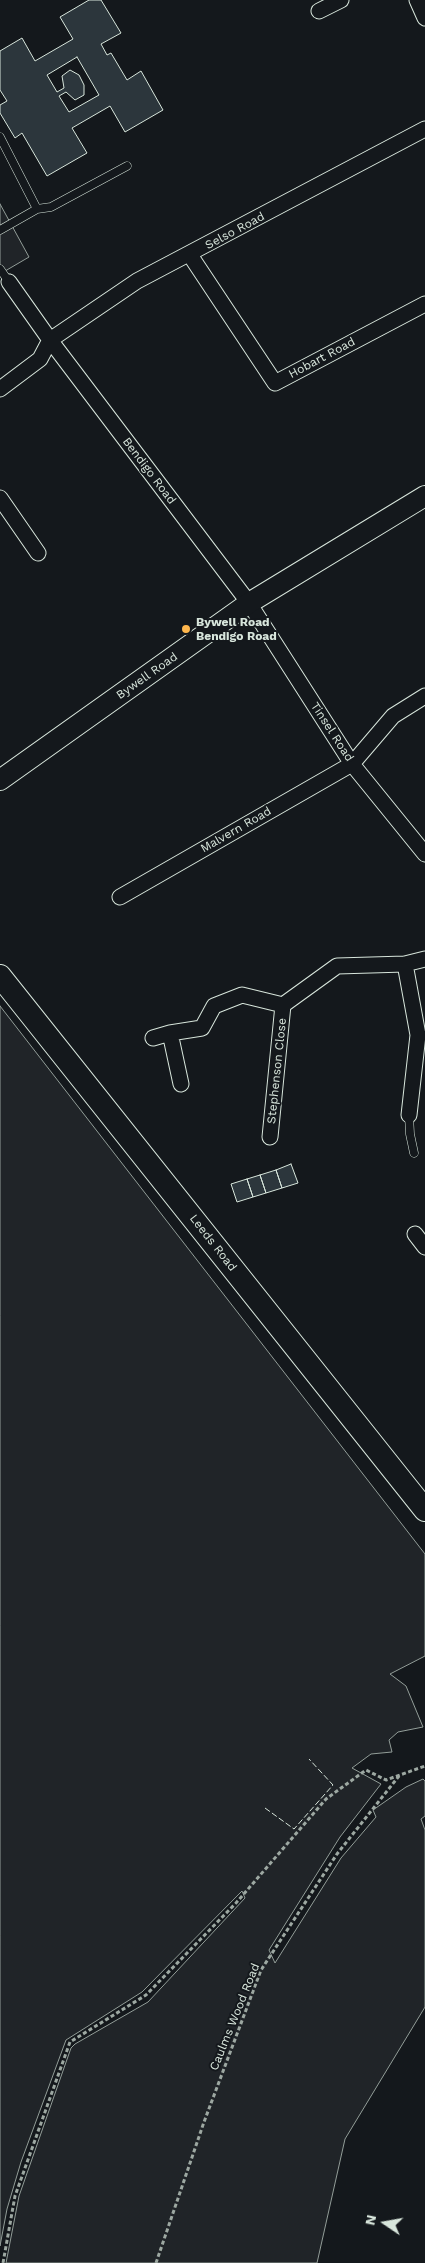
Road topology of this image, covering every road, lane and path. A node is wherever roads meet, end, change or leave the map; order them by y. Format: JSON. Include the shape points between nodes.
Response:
{"nodes":[{"id":1,"x":341,"y":0,"type":"edge"},
{"id":2,"x":417,"y":0,"type":"edge"},
{"id":3,"x":319,"y":11,"type":"dead end"},
{"id":4,"x":425,"y":18,"type":"edge"},
{"id":5,"x":425,"y":129,"type":"edge"},
{"id":6,"x":0,"y":137,"type":"edge"},
{"id":7,"x":127,"y":166,"type":"dead end"},
{"id":8,"x":37,"y":209,"type":"junction"},
{"id":9,"x":0,"y":230,"type":"edge"},
{"id":10,"x":190,"y":255,"type":"junction"},
{"id":11,"x":0,"y":269,"type":"edge"},
{"id":12,"x":9,"y":282,"type":"joint"},
{"id":13,"x":425,"y":304,"type":"edge"},
{"id":14,"x":50,"y":340,"type":"junction"},
{"id":15,"x":0,"y":389,"type":"edge"},
{"id":16,"x":425,"y":496,"type":"edge"},
{"id":17,"x":0,"y":498,"type":"edge"},
{"id":18,"x":38,"y":553,"type":"dead end"},
{"id":19,"x":249,"y":603,"type":"junction"},
{"id":20,"x":425,"y":696,"type":"edge"},
{"id":21,"x":352,"y":764,"type":"junction"},
{"id":22,"x":0,"y":780,"type":"edge"},
{"id":23,"x":425,"y":854,"type":"edge"},
{"id":24,"x":120,"y":897,"type":"dead end"},
{"id":25,"x":425,"y":959,"type":"edge"},
{"id":26,"x":405,"y":964,"type":"junction"},
{"id":27,"x":0,"y":976,"type":"edge"},
{"id":28,"x":283,"y":1005,"type":"junction"},
{"id":29,"x":170,"y":1033,"type":"junction"},
{"id":30,"x":153,"y":1038,"type":"dead end"},
{"id":31,"x":181,"y":1084,"type":"dead end"},
{"id":32,"x":419,"y":1095,"type":"edge"},
{"id":33,"x":409,"y":1115,"type":"joint"},
{"id":34,"x":270,"y":1138,"type":"dead end"},
{"id":35,"x":414,"y":1153,"type":"dead end"},
{"id":36,"x":415,"y":1234,"type":"dead end"},
{"id":37,"x":425,"y":1247,"type":"edge"},
{"id":38,"x":425,"y":1510,"type":"edge"},
{"id":39,"x":425,"y":1766,"type":"edge"},
{"id":40,"x":399,"y":1776,"type":"junction"},
{"id":41,"x":3,"y":2263,"type":"edge"},
{"id":42,"x":156,"y":2263,"type":"edge"}],
"edges":[{"from":1,"to":3,"type":"street"},
{"from":2,"to":4,"type":"street"},
{"from":5,"to":10,"type":"street","name":"Selso Road"},
{"from":6,"to":8,"type":"lane"},
{"from":7,"to":8,"type":"lane","via":[[51,207]]},
{"from":8,"to":9,"type":"lane"},
{"from":10,"to":13,"type":"street","name":"Hobart Road","via":[[276,383]]},
{"from":10,"to":14,"type":"street","name":"Selso Road","via":[[137,281]]},
{"from":11,"to":12,"type":"lane"},
{"from":12,"to":14,"type":"street","name":"Bendigo Road"},
{"from":14,"to":15,"type":"street","via":[[40,359]]},
{"from":14,"to":19,"type":"street","name":"Bendigo Road"},
{"from":16,"to":19,"type":"street","name":"Bywell Road"},
{"from":17,"to":18,"type":"street"},
{"from":19,"to":21,"type":"street","name":"Tinsel Road"},
{"from":19,"to":22,"type":"street","name":"Bywell Road"},
{"from":20,"to":21,"type":"street","name":"Malvern Road","via":[[393,716]]},
{"from":21,"to":23,"type":"street","name":"Tinsel Road"},
{"from":21,"to":24,"type":"street","name":"Malvern Road"},
{"from":25,"to":26,"type":"street"},
{"from":26,"to":28,"type":"street","via":[[337,966]]},
{"from":26,"to":32,"type":"street","via":[[418,1035]]},
{"from":27,"to":38,"type":"main road","name":"Leeds Road"},
{"from":28,"to":29,"type":"street","via":[[242,994],[214,1006],[202,1028]]},
{"from":28,"to":34,"type":"street","name":"Stephenson Close"},
{"from":29,"to":30,"type":"street"},
{"from":29,"to":31,"type":"street"},
{"from":32,"to":33,"type":"street"},
{"from":33,"to":35,"type":"lane"},
{"from":36,"to":37,"type":"street"},
{"from":39,"to":40,"type":"path"},
{"from":40,"to":41,"type":"path","via":[[386,1780],[366,1770],[326,1799],[236,1903],[146,1995],[70,2042],[16,2196]]},
{"from":40,"to":42,"type":"path","name":"Caulms Wood Road","via":[[332,1862],[262,1970],[204,2122]]}]}
